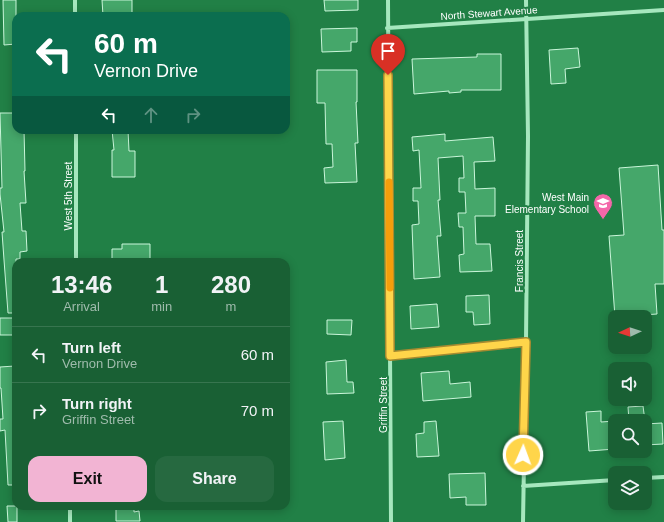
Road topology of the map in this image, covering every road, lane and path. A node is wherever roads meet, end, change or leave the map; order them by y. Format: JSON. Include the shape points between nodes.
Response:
{"nodes":[{"id":1,"x":76,"y":0,"type":"edge"},
{"id":2,"x":388,"y":0,"type":"edge"},
{"id":3,"x":526,"y":0,"type":"edge"},
{"id":4,"x":664,"y":10,"type":"edge"},
{"id":5,"x":75,"y":12,"type":"edge"},
{"id":6,"x":526,"y":18,"type":"junction"},
{"id":7,"x":387,"y":28,"type":"junction"},
{"id":8,"x":76,"y":134,"type":"edge"},
{"id":9,"x":76,"y":258,"type":"edge"},
{"id":10,"x":526,"y":342,"type":"junction"},
{"id":11,"x":390,"y":356,"type":"junction"},
{"id":12,"x":664,"y":477,"type":"edge"},
{"id":13,"x":652,"y":478,"type":"edge"},
{"id":14,"x":608,"y":480,"type":"edge"},
{"id":15,"x":523,"y":486,"type":"junction"},
{"id":16,"x":70,"y":510,"type":"edge"},
{"id":17,"x":70,"y":522,"type":"edge"},
{"id":18,"x":392,"y":522,"type":"edge"},
{"id":19,"x":523,"y":522,"type":"edge"}],
"edges":[{"from":1,"to":5,"type":"street"},
{"from":2,"to":7,"type":"street","name":"Griffin Street"},
{"from":3,"to":6,"type":"street","name":"Francis Street"},
{"from":4,"to":6,"type":"street","name":"North Stewart Avenue"},
{"from":6,"to":7,"type":"street","name":"North Stewart Avenue"},
{"from":6,"to":10,"type":"street","name":"Francis Street"},
{"from":7,"to":11,"type":"street","name":"Griffin Street"},
{"from":8,"to":9,"type":"street","name":"West 5th Street"},
{"from":10,"to":11,"type":"street"},
{"from":10,"to":15,"type":"street","name":"Francis Street"},
{"from":11,"to":18,"type":"street","name":"Griffin Street"},
{"from":12,"to":13,"type":"street"},
{"from":14,"to":15,"type":"street"},
{"from":15,"to":19,"type":"street","name":"Francis Street"},
{"from":16,"to":17,"type":"street"}]}
